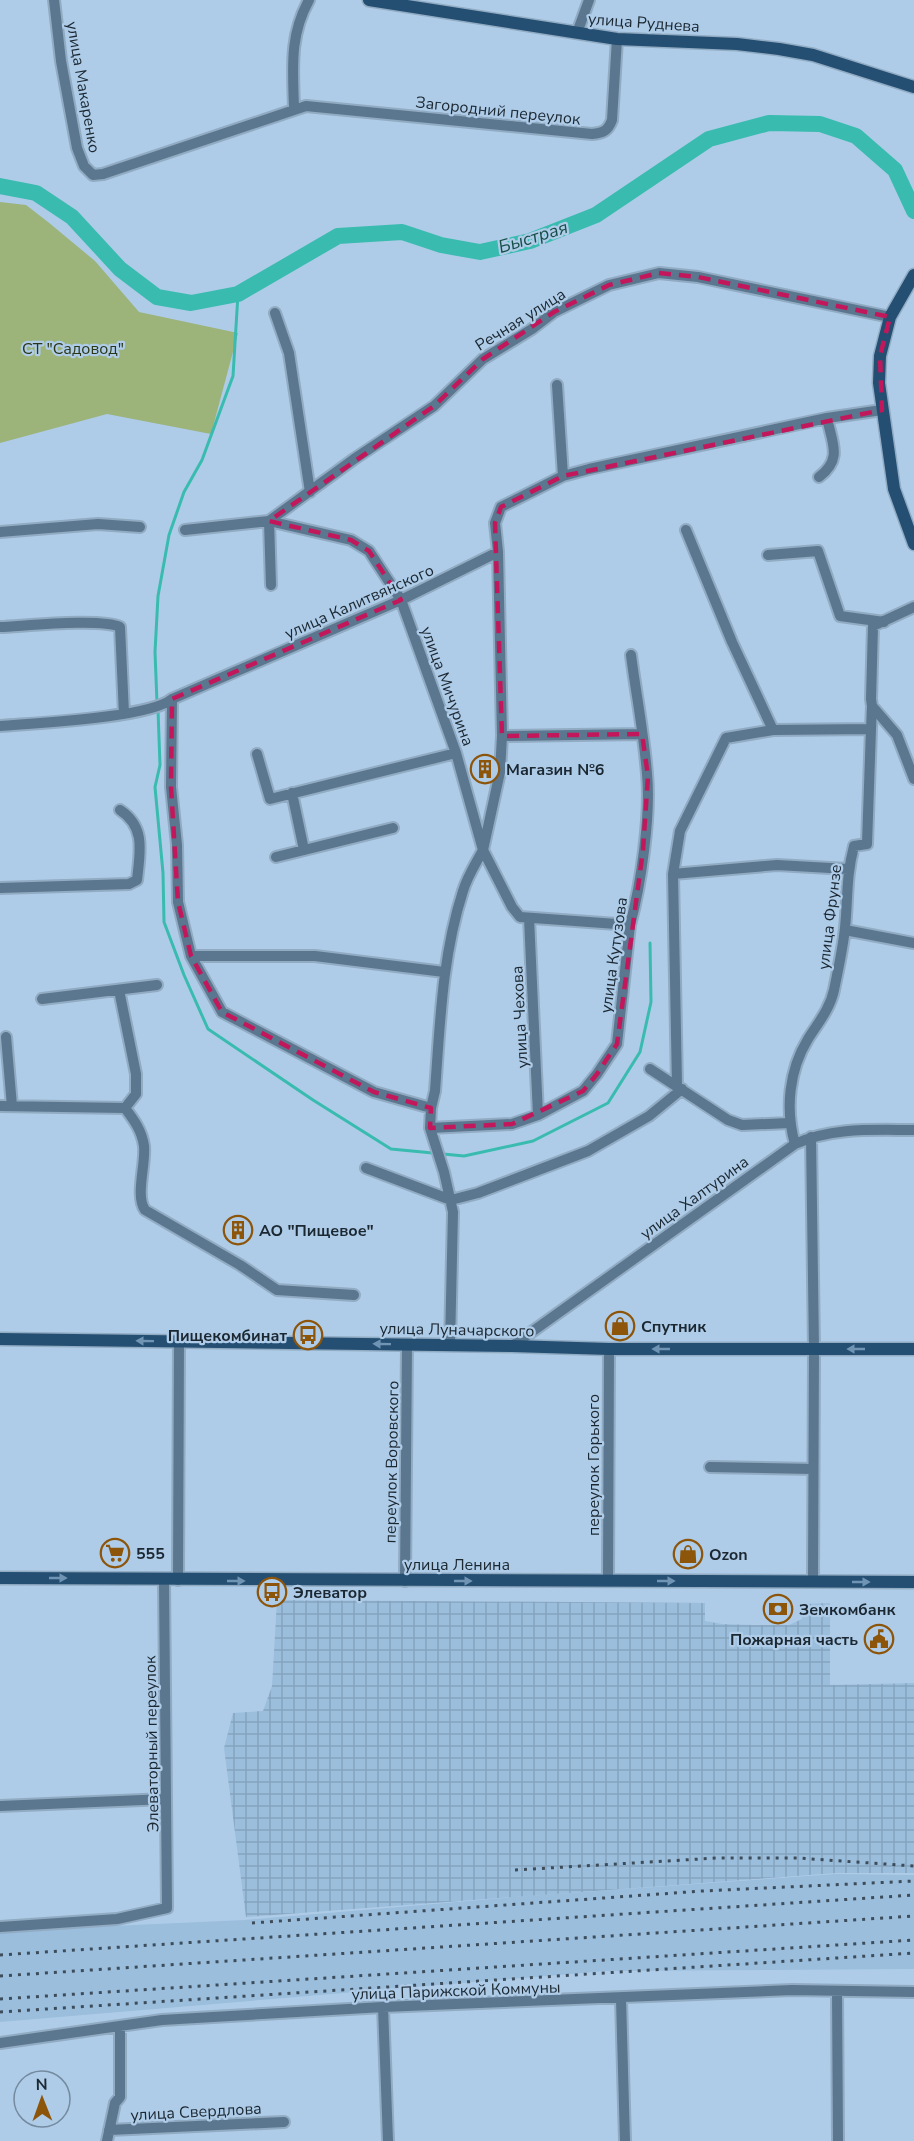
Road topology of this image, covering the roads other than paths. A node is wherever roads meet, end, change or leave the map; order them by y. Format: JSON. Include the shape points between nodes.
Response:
{"nodes":[{"id":1,"x":54,"y":0,"type":"edge"},
{"id":2,"x":309,"y":0,"type":"edge"},
{"id":3,"x":369,"y":0,"type":"edge"},
{"id":4,"x":588,"y":0,"type":"edge"},
{"id":5,"x":577,"y":33,"type":"junction"},
{"id":6,"x":617,"y":39,"type":"junction"},
{"id":7,"x":914,"y":87,"type":"edge"},
{"id":8,"x":294,"y":109,"type":"junction"},
{"id":9,"x":93,"y":175,"type":"joint"},
{"id":10,"x":913,"y":278,"type":"edge"},
{"id":11,"x":275,"y":313,"type":"dead end"},
{"id":12,"x":890,"y":317,"type":"junction"},
{"id":13,"x":557,"y":385,"type":"dead end"},
{"id":14,"x":882,"y":410,"type":"junction"},
{"id":15,"x":827,"y":418,"type":"junction"},
{"id":16,"x":564,"y":476,"type":"junction"},
{"id":17,"x":819,"y":477,"type":"dead end"},
{"id":18,"x":310,"y":492,"type":"junction"},
{"id":19,"x":269,"y":521,"type":"junction"},
{"id":20,"x":140,"y":527,"type":"dead end"},
{"id":21,"x":186,"y":530,"type":"dead end"},
{"id":22,"x":686,"y":530,"type":"dead end"},
{"id":23,"x":0,"y":532,"type":"edge"},
{"id":24,"x":914,"y":544,"type":"edge"},
{"id":25,"x":498,"y":552,"type":"junction"},
{"id":26,"x":768,"y":555,"type":"dead end"},
{"id":27,"x":271,"y":585,"type":"dead end"},
{"id":28,"x":401,"y":600,"type":"junction"},
{"id":29,"x":914,"y":607,"type":"edge"},
{"id":30,"x":884,"y":622,"type":"junction"},
{"id":31,"x":0,"y":627,"type":"edge"},
{"id":32,"x":631,"y":655,"type":"dead end"},
{"id":33,"x":169,"y":702,"type":"junction"},
{"id":34,"x":872,"y":706,"type":"junction"},
{"id":35,"x":127,"y":713,"type":"junction"},
{"id":36,"x":0,"y":726,"type":"edge"},
{"id":37,"x":871,"y":729,"type":"junction"},
{"id":38,"x":774,"y":730,"type":"junction"},
{"id":39,"x":642,"y":734,"type":"junction"},
{"id":40,"x":502,"y":736,"type":"junction"},
{"id":41,"x":456,"y":753,"type":"junction"},
{"id":42,"x":257,"y":754,"type":"dead end"},
{"id":43,"x":914,"y":779,"type":"edge"},
{"id":44,"x":292,"y":793,"type":"junction"},
{"id":45,"x":120,"y":810,"type":"dead end"},
{"id":46,"x":393,"y":828,"type":"dead end"},
{"id":47,"x":304,"y":850,"type":"junction"},
{"id":48,"x":483,"y":850,"type":"junction"},
{"id":49,"x":276,"y":857,"type":"dead end"},
{"id":50,"x":848,"y":869,"type":"junction"},
{"id":51,"x":673,"y":874,"type":"junction"},
{"id":52,"x":0,"y":888,"type":"edge"},
{"id":53,"x":529,"y":918,"type":"junction"},
{"id":54,"x":630,"y":925,"type":"junction"},
{"id":55,"x":845,"y":930,"type":"junction"},
{"id":56,"x":914,"y":943,"type":"edge"},
{"id":57,"x":191,"y":956,"type":"junction"},
{"id":58,"x":444,"y":972,"type":"junction"},
{"id":59,"x":157,"y":985,"type":"dead end"},
{"id":60,"x":119,"y":990,"type":"junction"},
{"id":61,"x":42,"y":999,"type":"dead end"},
{"id":62,"x":6,"y":1037,"type":"dead end"},
{"id":63,"x":650,"y":1069,"type":"dead end"},
{"id":64,"x":680,"y":1087,"type":"junction"},
{"id":65,"x":0,"y":1106,"type":"edge"},
{"id":66,"x":12,"y":1106,"type":"junction"},
{"id":67,"x":126,"y":1108,"type":"junction"},
{"id":68,"x":431,"y":1108,"type":"junction"},
{"id":69,"x":538,"y":1115,"type":"junction"},
{"id":70,"x":789,"y":1123,"type":"junction"},
{"id":71,"x":430,"y":1128,"type":"junction"},
{"id":72,"x":914,"y":1130,"type":"edge"},
{"id":73,"x":811,"y":1137,"type":"junction"},
{"id":74,"x":795,"y":1144,"type":"junction"},
{"id":75,"x":366,"y":1168,"type":"dead end"},
{"id":76,"x":451,"y":1200,"type":"junction"},
{"id":77,"x":354,"y":1295,"type":"dead end"},
{"id":78,"x":0,"y":1339,"type":"edge"},
{"id":79,"x":179,"y":1341,"type":"junction"},
{"id":80,"x":407,"y":1344,"type":"junction"},
{"id":81,"x":450,"y":1345,"type":"junction"},
{"id":82,"x":512,"y":1346,"type":"junction"},
{"id":83,"x":814,"y":1348,"type":"junction"},
{"id":84,"x":609,"y":1349,"type":"junction"},
{"id":85,"x":914,"y":1349,"type":"edge"},
{"id":86,"x":710,"y":1467,"type":"dead end"},
{"id":87,"x":813,"y":1469,"type":"junction"},
{"id":88,"x":0,"y":1578,"type":"edge"},
{"id":89,"x":164,"y":1580,"type":"junction"},
{"id":90,"x":178,"y":1580,"type":"junction"},
{"id":91,"x":405,"y":1581,"type":"junction"},
{"id":92,"x":608,"y":1581,"type":"junction"},
{"id":93,"x":813,"y":1582,"type":"junction"},
{"id":94,"x":914,"y":1582,"type":"edge"},
{"id":95,"x":166,"y":1799,"type":"junction"},
{"id":96,"x":0,"y":1806,"type":"edge"},
{"id":97,"x":0,"y":1927,"type":"edge"},
{"id":98,"x":837,"y":1991,"type":"junction"},
{"id":99,"x":914,"y":1992,"type":"edge"},
{"id":100,"x":621,"y":1998,"type":"junction"},
{"id":101,"x":382,"y":2007,"type":"junction"},
{"id":102,"x":120,"y":2026,"type":"junction"},
{"id":103,"x":0,"y":2043,"type":"edge"},
{"id":104,"x":284,"y":2122,"type":"dead end"},
{"id":105,"x":108,"y":2136,"type":"edge"},
{"id":106,"x":388,"y":2141,"type":"edge"},
{"id":107,"x":626,"y":2141,"type":"edge"},
{"id":108,"x":838,"y":2141,"type":"edge"}],
"edges":[{"from":1,"to":9,"type":"street","name":"улица Макаренко","via":[[77,148],[84,166]]},
{"from":2,"to":8,"type":"street","via":[[297,26],[293,54]]},
{"from":3,"to":5,"type":"main road","name":"улица Руднева"},
{"from":4,"to":5,"type":"street"},
{"from":5,"to":6,"type":"main road","name":"улица Руднева"},
{"from":6,"to":7,"type":"main road","name":"улица Руднева","via":[[779,49],[813,55]]},
{"from":6,"to":8,"type":"street","name":"Загородний переулок","via":[[612,120],[603,133],[306,106]]},
{"from":8,"to":9,"type":"street","name":"Загородний переулок"},
{"from":10,"to":12,"type":"main road"},
{"from":11,"to":18,"type":"street","via":[[289,354]]},
{"from":12,"to":14,"type":"main road","via":[[880,356]]},
{"from":12,"to":18,"type":"street","name":"Речная улица","via":[[698,277],[659,273],[609,285],[554,312],[483,359],[434,406]]},
{"from":13,"to":16,"type":"street"},
{"from":14,"to":15,"type":"street"},
{"from":14,"to":24,"type":"main road","via":[[894,489]]},
{"from":15,"to":16,"type":"street"},
{"from":15,"to":17,"type":"street","via":[[835,454],[830,469]]},
{"from":16,"to":25,"type":"street","via":[[501,507],[495,523]]},
{"from":18,"to":19,"type":"street","name":"Речная улица"},
{"from":19,"to":21,"type":"street","name":"Речная улица"},
{"from":19,"to":27,"type":"street"},
{"from":19,"to":28,"type":"street","name":"улица Мичурина","via":[[360,545],[369,551]]},
{"from":20,"to":23,"type":"street","via":[[98,524]]},
{"from":22,"to":38,"type":"street","via":[[732,642]]},
{"from":25,"to":28,"type":"street","name":"улица Калитвянского"},
{"from":25,"to":40,"type":"street"},
{"from":26,"to":30,"type":"street","via":[[818,551],[840,616]]},
{"from":28,"to":33,"type":"street","name":"улица Калитвянского"},
{"from":28,"to":41,"type":"street","name":"улица Мичурина"},
{"from":29,"to":30,"type":"street"},
{"from":30,"to":34,"type":"street","via":[[873,626]]},
{"from":31,"to":35,"type":"street","via":[[97,623],[120,627]]},
{"from":32,"to":39,"type":"street","name":"улица Кутузова"},
{"from":33,"to":35,"type":"street","name":"улица Калитвянского"},
{"from":33,"to":57,"type":"street","via":[[178,902]]},
{"from":34,"to":37,"type":"street"},
{"from":34,"to":43,"type":"street","via":[[897,735]]},
{"from":35,"to":36,"type":"street","name":"улица Калитвянского"},
{"from":37,"to":38,"type":"street"},
{"from":37,"to":50,"type":"street","name":"улица Фрунзе","via":[[867,844],[854,846]]},
{"from":38,"to":51,"type":"street","via":[[726,738],[680,831]]},
{"from":39,"to":40,"type":"street"},
{"from":39,"to":54,"type":"street","name":"улица Кутузова","via":[[648,776],[647,811]]},
{"from":40,"to":48,"type":"street","via":[[500,772]]},
{"from":41,"to":44,"type":"street"},
{"from":41,"to":48,"type":"street","name":"улица Мичурина"},
{"from":42,"to":44,"type":"street","via":[[270,800]]},
{"from":44,"to":47,"type":"street"},
{"from":45,"to":52,"type":"street","via":[[131,817],[139,831],[137,880],[129,884]]},
{"from":46,"to":47,"type":"street"},
{"from":47,"to":49,"type":"street"},
{"from":48,"to":53,"type":"street","via":[[512,908],[520,917]]},
{"from":48,"to":58,"type":"street","via":[[463,889]]},
{"from":50,"to":51,"type":"street","via":[[777,865]]},
{"from":50,"to":55,"type":"street","name":"улица Фрунзе"},
{"from":51,"to":64,"type":"street"},
{"from":53,"to":54,"type":"street"},
{"from":53,"to":69,"type":"street","name":"улица Чехова"},
{"from":54,"to":69,"type":"street","name":"улица Кутузова","via":[[617,1044],[583,1091]]},
{"from":55,"to":56,"type":"street"},
{"from":55,"to":70,"type":"street","name":"улица Фрунзе","via":[[833,994],[796,1064]]},
{"from":57,"to":58,"type":"street","via":[[315,956]]},
{"from":57,"to":68,"type":"street","via":[[222,1012],[374,1092]]},
{"from":58,"to":68,"type":"street"},
{"from":59,"to":60,"type":"street"},
{"from":60,"to":61,"type":"street"},
{"from":60,"to":67,"type":"street","via":[[136,1074],[136,1094]]},
{"from":62,"to":66,"type":"street"},
{"from":63,"to":64,"type":"street"},
{"from":64,"to":70,"type":"street","via":[[728,1120],[742,1125]]},
{"from":64,"to":76,"type":"street","via":[[649,1116],[588,1151]]},
{"from":65,"to":66,"type":"street"},
{"from":66,"to":67,"type":"street"},
{"from":67,"to":77,"type":"street","via":[[138,1125],[144,1144],[141,1195],[145,1210],[277,1290]]},
{"from":68,"to":71,"type":"street"},
{"from":69,"to":71,"type":"street","name":"улица Кутузова","via":[[512,1124]]},
{"from":70,"to":74,"type":"street","name":"улица Фрунзе"},
{"from":71,"to":76,"type":"street"},
{"from":72,"to":73,"type":"street","name":"улица Халтурина","via":[[838,1131]]},
{"from":73,"to":74,"type":"street","name":"улица Халтурина"},
{"from":73,"to":83,"type":"street"},
{"from":74,"to":82,"type":"street","name":"улица Халтурина"},
{"from":75,"to":76,"type":"street"},
{"from":76,"to":81,"type":"street"},
{"from":79,"to":78,"type":"main road","name":"улица Луначарского","one_way":true},
{"from":80,"to":79,"type":"main road","name":"улица Луначарского","one_way":true},
{"from":79,"to":90,"type":"street"},
{"from":80,"to":81,"type":"main road","name":"улица Луначарского"},
{"from":80,"to":91,"type":"street","name":"переулок Воровского"},
{"from":81,"to":82,"type":"main road","name":"улица Луначарского"},
{"from":82,"to":84,"type":"main road","name":"улица Луначарского"},
{"from":83,"to":84,"type":"main road","name":"улица Луначарского","one_way":true},
{"from":85,"to":83,"type":"main road","name":"улица Луначарского","one_way":true},
{"from":83,"to":87,"type":"street"},
{"from":84,"to":92,"type":"street","name":"переулок Горького"},
{"from":86,"to":87,"type":"street"},
{"from":87,"to":93,"type":"street"},
{"from":88,"to":89,"type":"main road","name":"улица Ленина","one_way":true},
{"from":89,"to":90,"type":"main road","name":"улица Ленина"},
{"from":89,"to":95,"type":"street","name":"Элеваторный переулок"},
{"from":90,"to":91,"type":"main road","name":"улица Ленина","one_way":true},
{"from":91,"to":92,"type":"main road","name":"улица Ленина","one_way":true},
{"from":92,"to":93,"type":"main road","name":"улица Ленина","one_way":true},
{"from":93,"to":94,"type":"main road","name":"улица Ленина","one_way":true},
{"from":95,"to":96,"type":"street"},
{"from":95,"to":97,"type":"street","name":"Элеваторный переулок","via":[[167,1908],[117,1919]]},
{"from":98,"to":99,"type":"street","name":"улица Парижской Коммуны"},
{"from":98,"to":100,"type":"street","name":"улица Парижской Коммуны"},
{"from":98,"to":108,"type":"street"},
{"from":100,"to":101,"type":"street","name":"улица Парижской Коммуны"},
{"from":100,"to":107,"type":"street"},
{"from":101,"to":102,"type":"street","name":"улица Парижской Коммуны"},
{"from":101,"to":106,"type":"street"},
{"from":102,"to":103,"type":"street","name":"улица Парижской Коммуны"},
{"from":102,"to":105,"type":"street","name":"улица Свердлова","via":[[120,2097],[115,2103]]},
{"from":104,"to":105,"type":"street","name":"улица Свердлова"}]}
